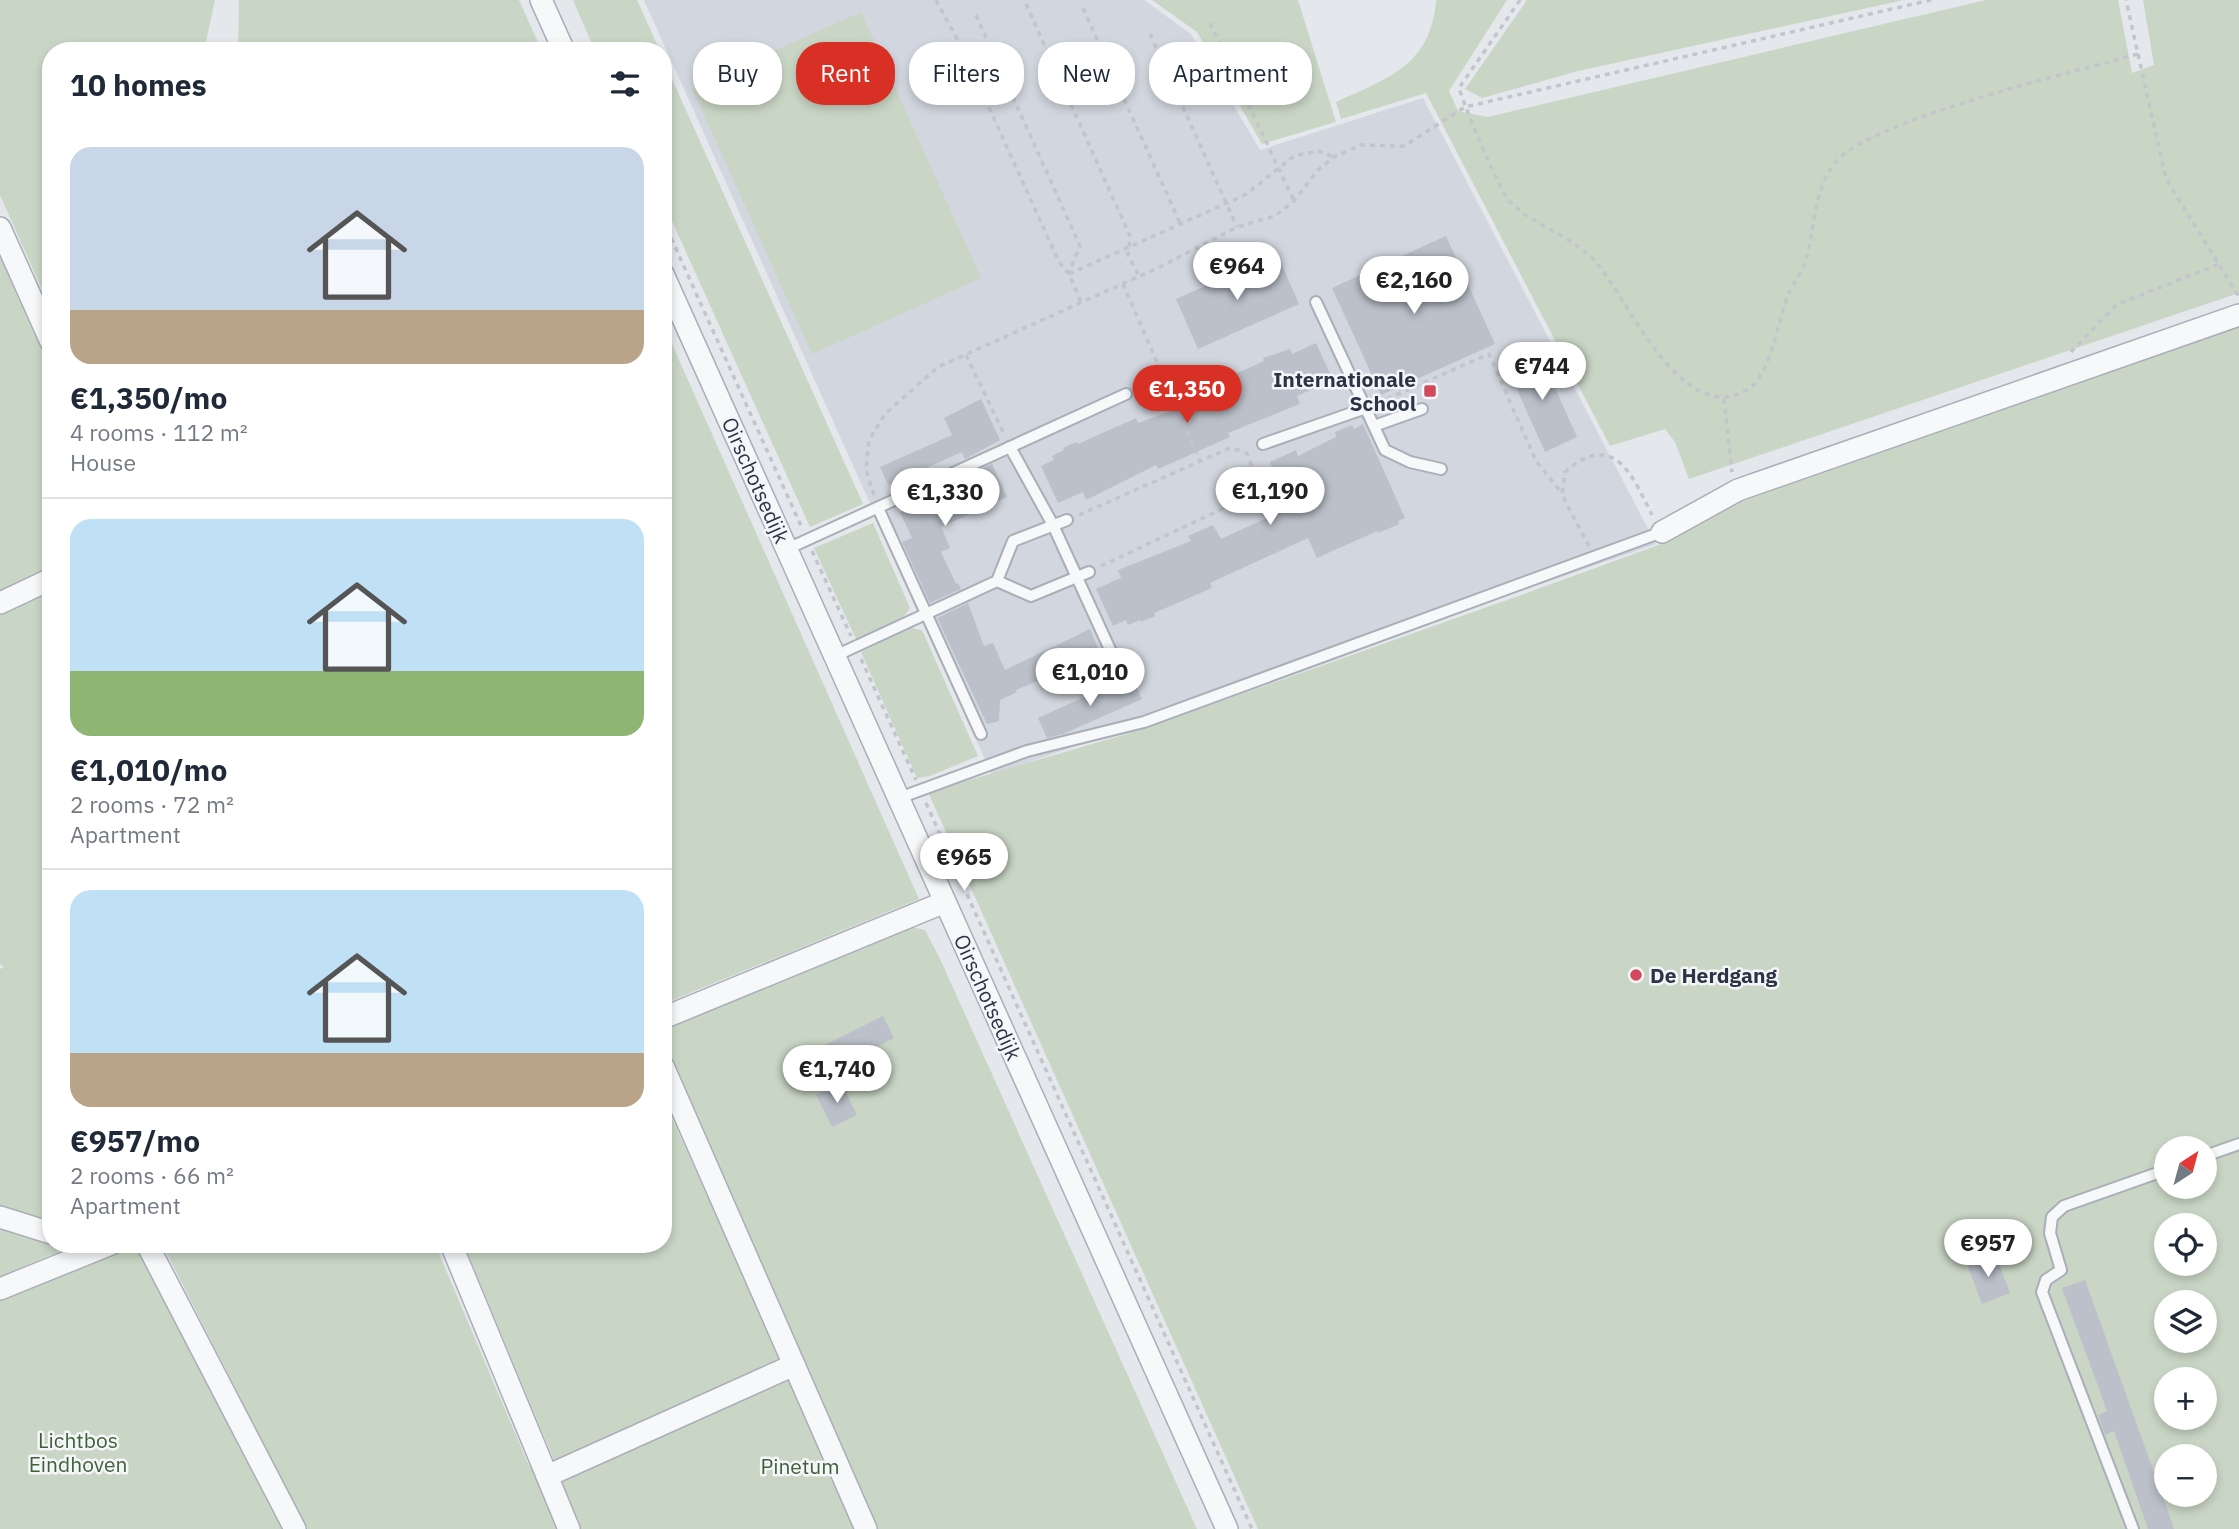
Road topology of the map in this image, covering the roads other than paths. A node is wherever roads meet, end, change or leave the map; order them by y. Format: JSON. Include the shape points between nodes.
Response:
{"nodes":[{"id":1,"x":541,"y":0,"type":"edge"},
{"id":2,"x":558,"y":42,"type":"edge"},
{"id":3,"x":0,"y":228,"type":"edge"},
{"id":4,"x":672,"y":298,"type":"edge"},
{"id":5,"x":1316,"y":302,"type":"dead end"},
{"id":6,"x":2239,"y":315,"type":"edge"},
{"id":7,"x":42,"y":322,"type":"edge"},
{"id":8,"x":1126,"y":394,"type":"road end"},
{"id":9,"x":1366,"y":408,"type":"junction"},
{"id":10,"x":1422,"y":409,"type":"dead end"},
{"id":11,"x":1374,"y":426,"type":"junction"},
{"id":12,"x":1263,"y":444,"type":"road end"},
{"id":13,"x":1010,"y":447,"type":"junction"},
{"id":14,"x":1441,"y":469,"type":"dead end"},
{"id":15,"x":878,"y":508,"type":"junction"},
{"id":16,"x":1067,"y":520,"type":"road end"},
{"id":17,"x":1053,"y":525,"type":"junction"},
{"id":18,"x":1656,"y":535,"type":"joint"},
{"id":19,"x":787,"y":549,"type":"junction"},
{"id":20,"x":1089,"y":572,"type":"road end"},
{"id":21,"x":1078,"y":576,"type":"junction"},
{"id":22,"x":997,"y":581,"type":"junction"},
{"id":23,"x":42,"y":583,"type":"edge"},
{"id":24,"x":0,"y":603,"type":"edge"},
{"id":25,"x":926,"y":614,"type":"junction"},
{"id":26,"x":835,"y":656,"type":"junction"},
{"id":27,"x":1118,"y":667,"type":"dead end"},
{"id":28,"x":981,"y":734,"type":"dead end"},
{"id":29,"x":899,"y":798,"type":"junction"},
{"id":30,"x":945,"y":902,"type":"junction"},
{"id":31,"x":672,"y":1014,"type":"edge"},
{"id":32,"x":672,"y":1087,"type":"edge"},
{"id":33,"x":2239,"y":1144,"type":"edge"},
{"id":34,"x":2217,"y":1152,"type":"edge"},
{"id":35,"x":2154,"y":1174,"type":"edge"},
{"id":36,"x":0,"y":1217,"type":"edge"},
{"id":37,"x":42,"y":1230,"type":"edge"},
{"id":38,"x":83,"y":1253,"type":"edge"},
{"id":39,"x":152,"y":1253,"type":"edge"},
{"id":40,"x":455,"y":1253,"type":"edge"},
{"id":41,"x":0,"y":1289,"type":"edge"},
{"id":42,"x":794,"y":1365,"type":"junction"},
{"id":43,"x":547,"y":1476,"type":"junction"},
{"id":44,"x":295,"y":1529,"type":"edge"},
{"id":45,"x":569,"y":1529,"type":"edge"},
{"id":46,"x":866,"y":1529,"type":"edge"},
{"id":47,"x":1227,"y":1529,"type":"edge"},
{"id":48,"x":2133,"y":1529,"type":"edge"}],
"edges":[{"from":1,"to":2,"type":"street"},
{"from":3,"to":7,"type":"street"},
{"from":4,"to":19,"type":"street","name":"Oirschotsedijk"},
{"from":5,"to":9,"type":"lane"},
{"from":6,"to":18,"type":"street","via":[[1738,490]]},
{"from":8,"to":13,"type":"lane"},
{"from":9,"to":11,"type":"lane"},
{"from":9,"to":12,"type":"lane"},
{"from":10,"to":11,"type":"lane"},
{"from":11,"to":14,"type":"lane","via":[[1385,450]]},
{"from":13,"to":15,"type":"lane"},
{"from":13,"to":17,"type":"lane"},
{"from":15,"to":19,"type":"lane"},
{"from":15,"to":25,"type":"lane"},
{"from":16,"to":17,"type":"lane"},
{"from":17,"to":21,"type":"lane"},
{"from":17,"to":22,"type":"lane","via":[[1013,541]]},
{"from":18,"to":29,"type":"lane","via":[[1144,722],[1027,751]]},
{"from":19,"to":26,"type":"street","name":"Oirschotsedijk"},
{"from":20,"to":21,"type":"lane"},
{"from":21,"to":22,"type":"lane","via":[[1031,596]]},
{"from":21,"to":27,"type":"lane"},
{"from":22,"to":25,"type":"lane"},
{"from":23,"to":24,"type":"street"},
{"from":25,"to":26,"type":"lane"},
{"from":25,"to":28,"type":"lane"},
{"from":26,"to":29,"type":"street","name":"Oirschotsedijk"},
{"from":29,"to":30,"type":"street","name":"Oirschotsedijk"},
{"from":30,"to":31,"type":"street"},
{"from":30,"to":47,"type":"street","name":"Oirschotsedijk"},
{"from":32,"to":42,"type":"street"},
{"from":33,"to":34,"type":"lane"},
{"from":35,"to":48,"type":"lane","via":[[2064,1206],[2052,1217],[2050,1233],[2061,1270],[2046,1280],[2042,1292]]},
{"from":36,"to":37,"type":"street"},
{"from":38,"to":41,"type":"street"},
{"from":39,"to":44,"type":"street"},
{"from":40,"to":43,"type":"street"},
{"from":42,"to":43,"type":"street"},
{"from":42,"to":46,"type":"street"},
{"from":43,"to":45,"type":"street"}]}
